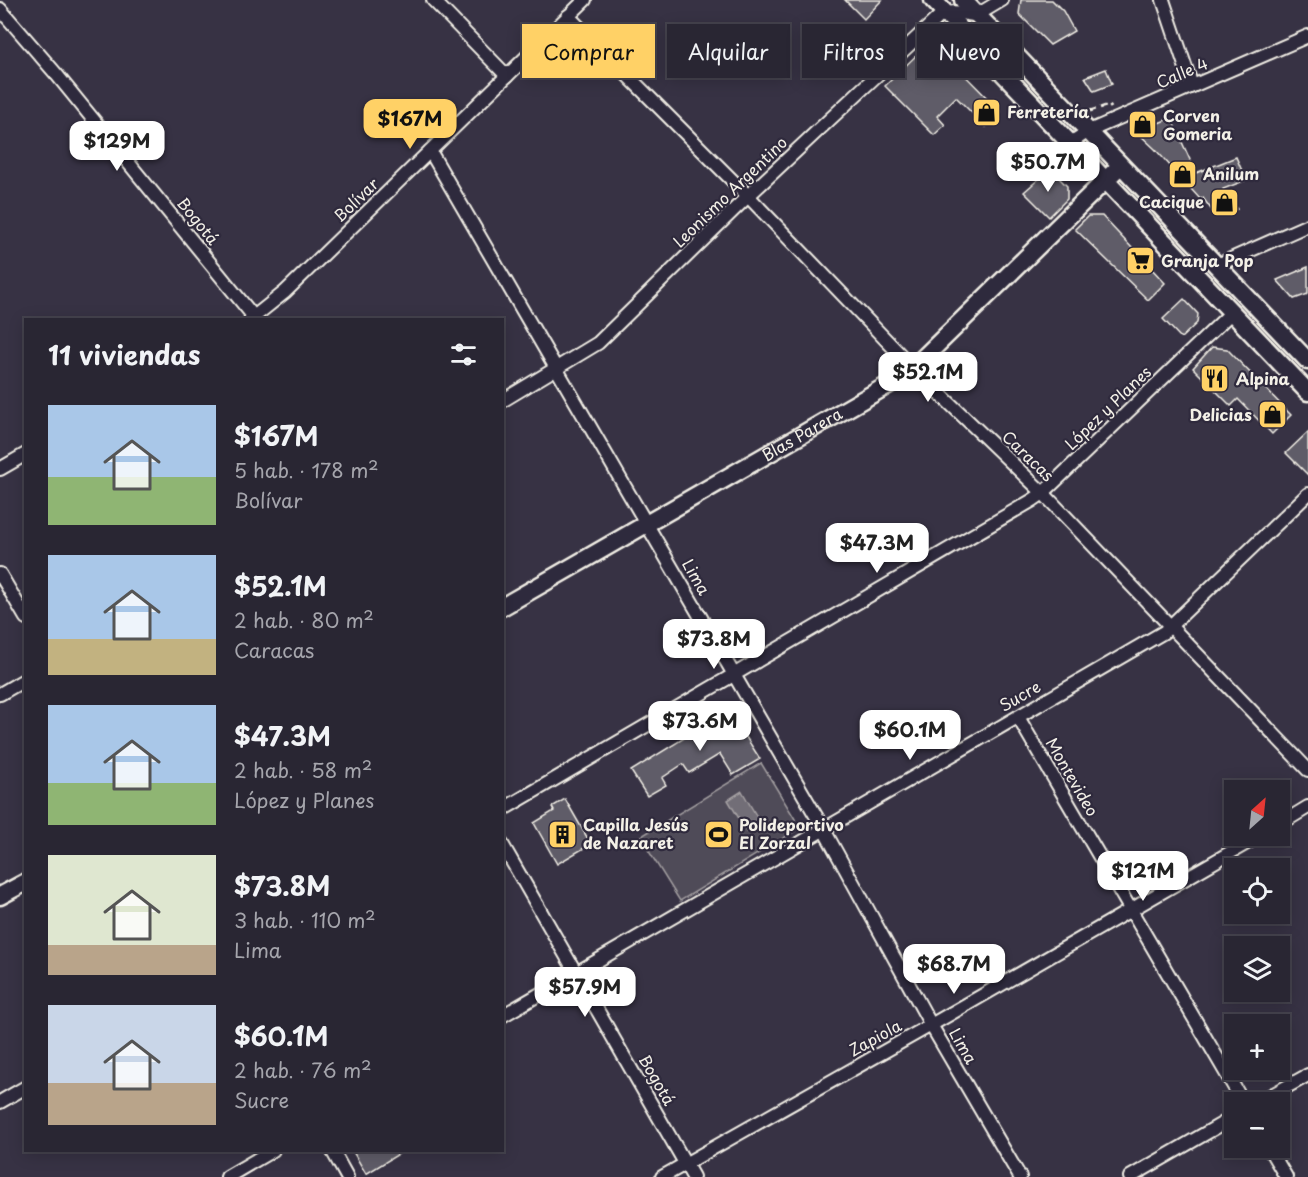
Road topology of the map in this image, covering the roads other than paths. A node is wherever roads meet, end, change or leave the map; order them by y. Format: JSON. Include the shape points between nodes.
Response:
{"nodes":[{"id":1,"x":433,"y":0,"type":"edge"},
{"id":2,"x":585,"y":0,"type":"edge"},
{"id":3,"x":963,"y":0,"type":"edge"},
{"id":4,"x":1002,"y":0,"type":"edge"},
{"id":5,"x":1163,"y":0,"type":"edge"},
{"id":6,"x":939,"y":6,"type":"edge"},
{"id":7,"x":0,"y":9,"type":"edge"},
{"id":8,"x":978,"y":15,"type":"junction"},
{"id":9,"x":568,"y":16,"type":"junction"},
{"id":10,"x":1308,"y":36,"type":"edge"},
{"id":11,"x":507,"y":76,"type":"junction"},
{"id":12,"x":1192,"y":86,"type":"junction"},
{"id":13,"x":1089,"y":131,"type":"junction"},
{"id":14,"x":1070,"y":143,"type":"junction"},
{"id":15,"x":430,"y":151,"type":"junction"},
{"id":16,"x":1120,"y":166,"type":"junction"},
{"id":17,"x":1105,"y":180,"type":"junction"},
{"id":18,"x":748,"y":196,"type":"junction"},
{"id":19,"x":1308,"y":225,"type":"edge"},
{"id":20,"x":1215,"y":266,"type":"junction"},
{"id":21,"x":1232,"y":312,"type":"junction"},
{"id":22,"x":252,"y":318,"type":"edge"},
{"id":23,"x":1308,"y":361,"type":"edge"},
{"id":24,"x":913,"y":368,"type":"junction"},
{"id":25,"x":556,"y":370,"type":"junction"},
{"id":26,"x":1308,"y":392,"type":"edge"},
{"id":27,"x":504,"y":401,"type":"edge"},
{"id":28,"x":24,"y":455,"type":"edge"},
{"id":29,"x":0,"y":469,"type":"edge"},
{"id":30,"x":1043,"y":493,"type":"junction"},
{"id":31,"x":1308,"y":494,"type":"edge"},
{"id":32,"x":646,"y":524,"type":"junction"},
{"id":33,"x":0,"y":574,"type":"edge"},
{"id":34,"x":504,"y":606,"type":"edge"},
{"id":35,"x":24,"y":615,"type":"edge"},
{"id":36,"x":1172,"y":626,"type":"junction"},
{"id":37,"x":734,"y":676,"type":"junction"},
{"id":38,"x":24,"y":680,"type":"edge"},
{"id":39,"x":0,"y":694,"type":"edge"},
{"id":40,"x":1018,"y":717,"type":"junction"},
{"id":41,"x":1308,"y":770,"type":"edge"},
{"id":42,"x":1308,"y":807,"type":"edge"},
{"id":43,"x":504,"y":809,"type":"edge"},
{"id":44,"x":1290,"y":818,"type":"edge"},
{"id":45,"x":823,"y":828,"type":"junction"},
{"id":46,"x":1242,"y":846,"type":"edge"},
{"id":47,"x":504,"y":847,"type":"edge"},
{"id":48,"x":24,"y":883,"type":"edge"},
{"id":49,"x":0,"y":896,"type":"edge"},
{"id":50,"x":1130,"y":910,"type":"junction"},
{"id":51,"x":576,"y":973,"type":"junction"},
{"id":52,"x":504,"y":1015,"type":"edge"},
{"id":53,"x":931,"y":1025,"type":"junction"},
{"id":54,"x":1308,"y":1075,"type":"edge"},
{"id":55,"x":24,"y":1089,"type":"edge"},
{"id":56,"x":1236,"y":1092,"type":"edge"},
{"id":57,"x":1277,"y":1092,"type":"edge"},
{"id":58,"x":0,"y":1102,"type":"edge"},
{"id":59,"x":1224,"y":1123,"type":"edge"},
{"id":60,"x":270,"y":1152,"type":"edge"},
{"id":61,"x":333,"y":1152,"type":"edge"},
{"id":62,"x":1275,"y":1158,"type":"edge"},
{"id":63,"x":685,"y":1163,"type":"junction"},
{"id":64,"x":227,"y":1177,"type":"edge"},
{"id":65,"x":347,"y":1177,"type":"edge"},
{"id":66,"x":662,"y":1177,"type":"edge"},
{"id":67,"x":693,"y":1177,"type":"edge"},
{"id":68,"x":1020,"y":1177,"type":"edge"},
{"id":69,"x":1130,"y":1177,"type":"edge"},
{"id":70,"x":1286,"y":1177,"type":"edge"}],
"edges":[{"from":1,"to":11,"type":"street"},
{"from":2,"to":9,"type":"street","name":"Bolívar"},
{"from":3,"to":8,"type":"main road"},
{"from":4,"to":8,"type":"street"},
{"from":5,"to":12,"type":"street"},
{"from":6,"to":8,"type":"street"},
{"from":6,"to":14,"type":"main road"},
{"from":6,"to":18,"type":"street","name":"Leonismo Argentino"},
{"from":7,"to":22,"type":"street","name":"Bogotá"},
{"from":8,"to":13,"type":"main road"},
{"from":9,"to":11,"type":"street","name":"Bolívar"},
{"from":9,"to":18,"type":"street","name":"Caracas"},
{"from":10,"to":12,"type":"street","name":"Calle 4"},
{"from":11,"to":15,"type":"street","name":"Bolívar"},
{"from":12,"to":13,"type":"street","name":"Calle 4"},
{"from":13,"to":14,"type":"street","name":"Calle 4"},
{"from":13,"to":16,"type":"main road"},
{"from":14,"to":17,"type":"main road"},
{"from":15,"to":22,"type":"street","name":"Bolívar","via":[[285,292]]},
{"from":15,"to":25,"type":"street","name":"Lima"},
{"from":16,"to":17,"type":"main road","name":"Blas Parera"},
{"from":16,"to":20,"type":"main road"},
{"from":17,"to":21,"type":"main road"},
{"from":17,"to":24,"type":"main road","name":"Blas Parera"},
{"from":18,"to":24,"type":"street","name":"Caracas"},
{"from":18,"to":25,"type":"street","name":"Leonismo Argentino","via":[[598,343]]},
{"from":19,"to":20,"type":"street"},
{"from":20,"to":23,"type":"main road"},
{"from":21,"to":26,"type":"main road"},
{"from":21,"to":30,"type":"street","name":"López y Planes"},
{"from":24,"to":30,"type":"street","name":"Caracas"},
{"from":24,"to":32,"type":"main road","name":"Blas Parera"},
{"from":25,"to":27,"type":"street","name":"Leonismo Argentino"},
{"from":25,"to":32,"type":"street","name":"Lima"},
{"from":28,"to":29,"type":"street"},
{"from":30,"to":36,"type":"street","name":"Caracas"},
{"from":30,"to":37,"type":"street","name":"López y Planes"},
{"from":31,"to":36,"type":"street","name":"Sucre"},
{"from":32,"to":34,"type":"main road","name":"Blas Parera"},
{"from":32,"to":37,"type":"street","name":"Lima"},
{"from":33,"to":35,"type":"street"},
{"from":36,"to":40,"type":"street","name":"Sucre"},
{"from":36,"to":41,"type":"street","name":"Caracas"},
{"from":37,"to":43,"type":"street","name":"López y Planes"},
{"from":37,"to":45,"type":"street","name":"Lima"},
{"from":38,"to":39,"type":"street"},
{"from":40,"to":45,"type":"street","name":"Sucre"},
{"from":40,"to":50,"type":"street","name":"Montevideo"},
{"from":42,"to":44,"type":"street"},
{"from":45,"to":51,"type":"street","name":"Sucre"},
{"from":45,"to":53,"type":"street","name":"Lima"},
{"from":46,"to":50,"type":"street","name":"Zapiola"},
{"from":47,"to":51,"type":"street","name":"Bogotá"},
{"from":48,"to":49,"type":"main road"},
{"from":50,"to":53,"type":"street","name":"Zapiola"},
{"from":50,"to":56,"type":"street","name":"Montevideo"},
{"from":51,"to":52,"type":"street","name":"Sucre"},
{"from":51,"to":63,"type":"street","name":"Bogotá"},
{"from":53,"to":63,"type":"street","name":"Zapiola"},
{"from":53,"to":68,"type":"street","name":"Lima"},
{"from":54,"to":57,"type":"street"},
{"from":55,"to":58,"type":"street"},
{"from":59,"to":69,"type":"street"},
{"from":60,"to":64,"type":"street"},
{"from":61,"to":65,"type":"street"},
{"from":62,"to":70,"type":"street"},
{"from":63,"to":66,"type":"street","name":"Zapiola"},
{"from":63,"to":67,"type":"street","name":"Bogotá"}]}
